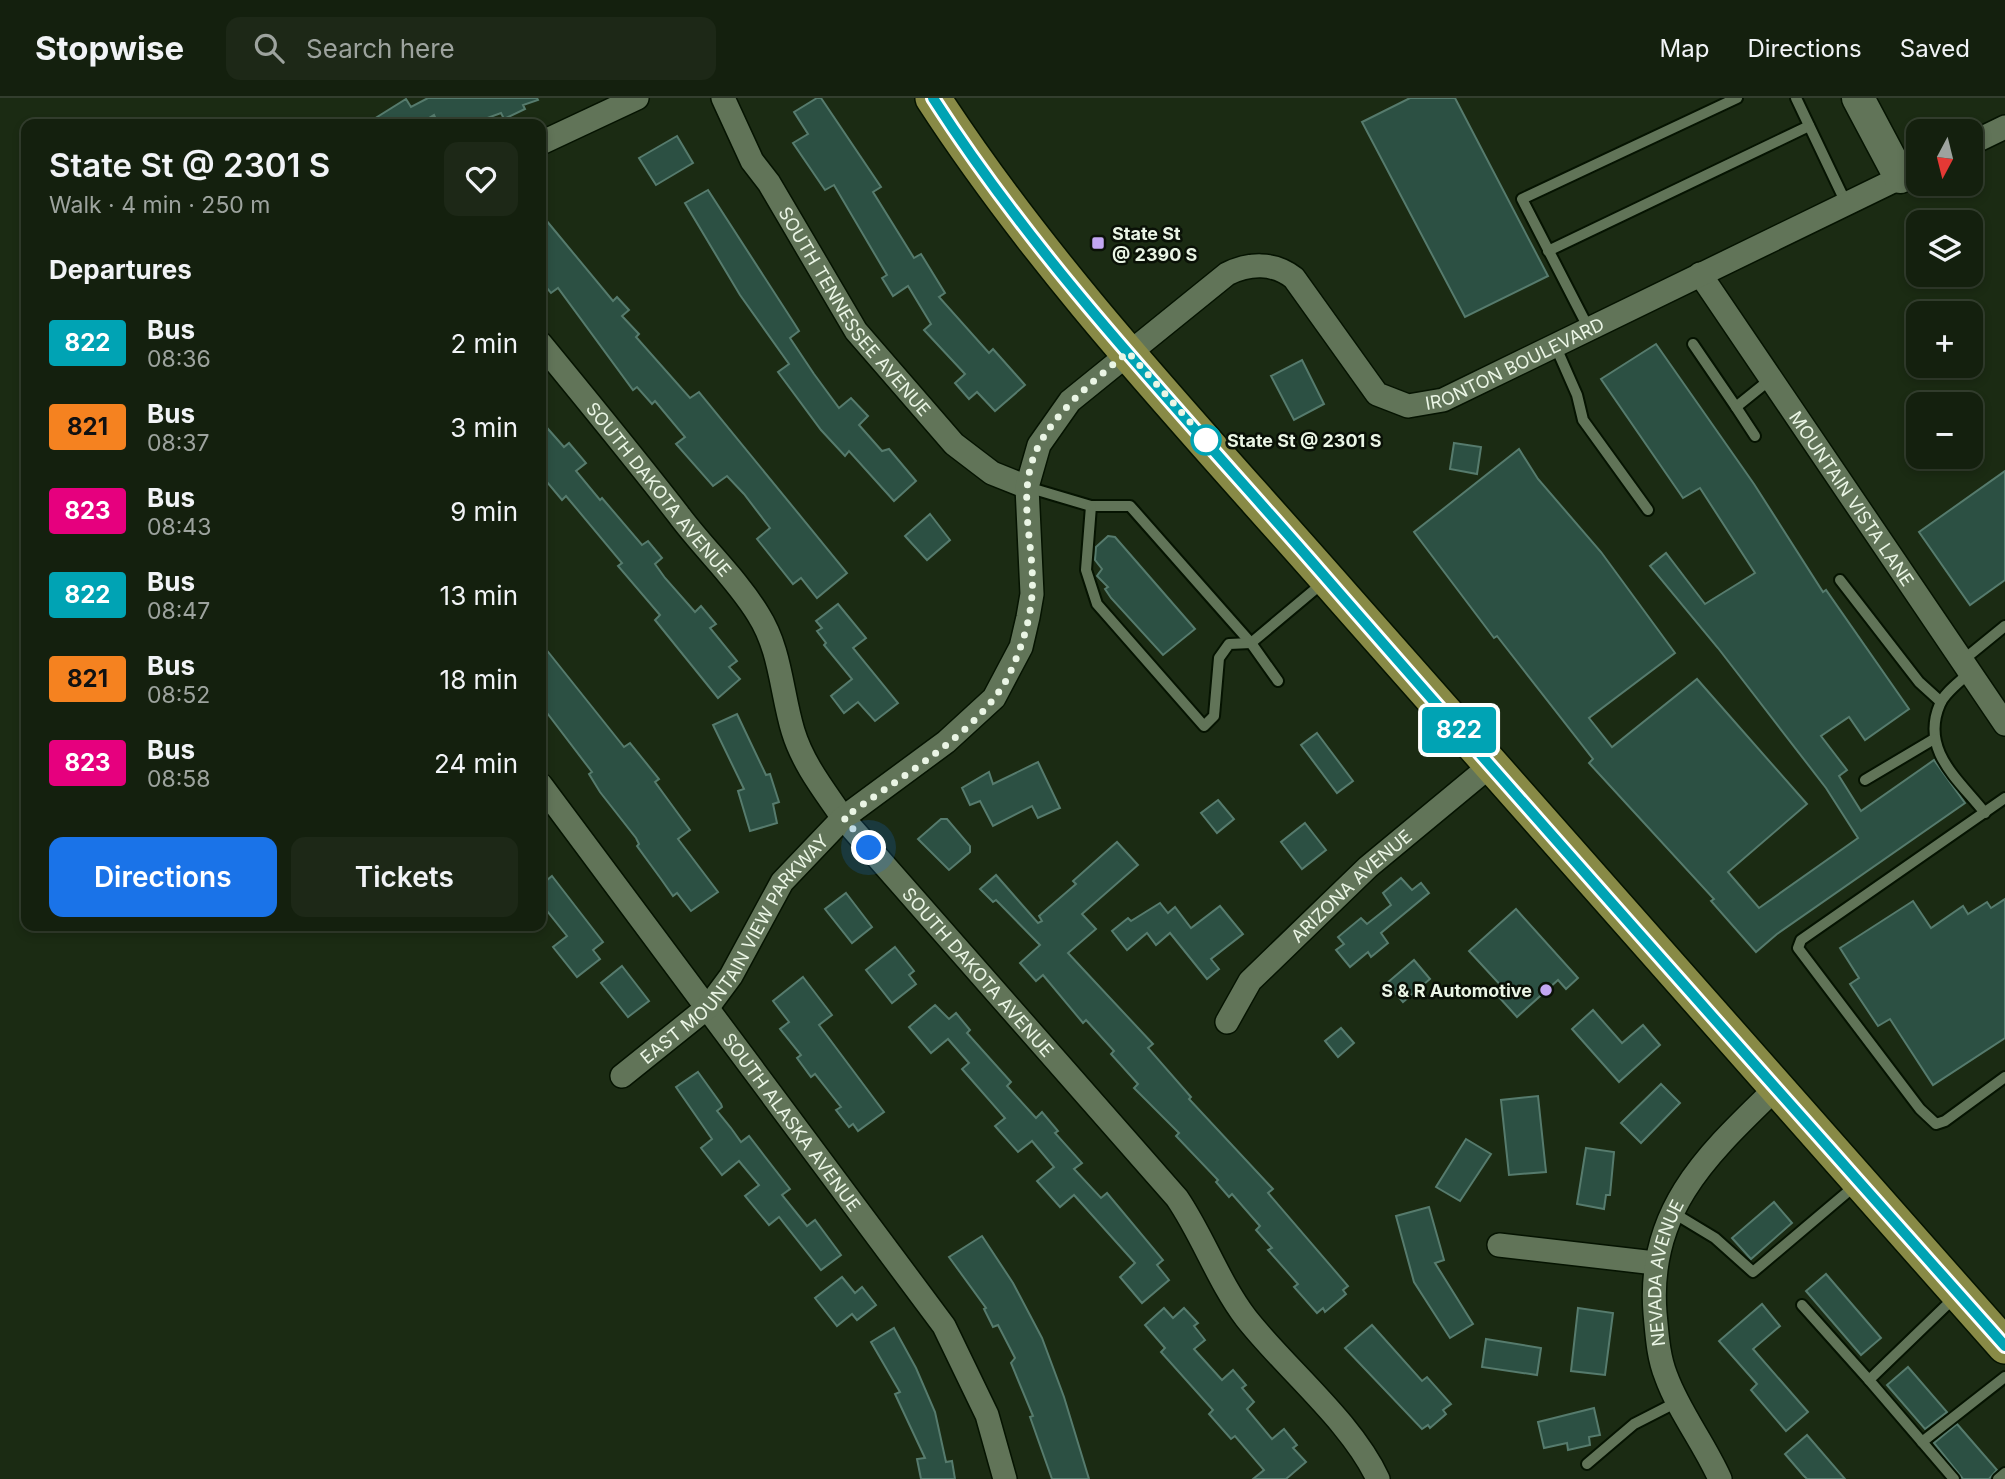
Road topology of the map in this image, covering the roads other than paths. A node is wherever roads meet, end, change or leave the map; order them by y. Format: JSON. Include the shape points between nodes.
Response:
{"nodes":[{"id":1,"x":637,"y":98,"type":"edge"},
{"id":2,"x":723,"y":98,"type":"edge"},
{"id":3,"x":933,"y":98,"type":"edge"},
{"id":4,"x":1737,"y":98,"type":"edge"},
{"id":5,"x":1796,"y":98,"type":"edge"},
{"id":6,"x":1858,"y":98,"type":"edge"},
{"id":7,"x":1809,"y":126,"type":"junction"},
{"id":8,"x":2005,"y":127,"type":"edge"},
{"id":9,"x":1983,"y":138,"type":"edge"},
{"id":10,"x":546,"y":141,"type":"edge"},
{"id":11,"x":1906,"y":169,"type":"edge"},
{"id":12,"x":1906,"y":174,"type":"edge"},
{"id":13,"x":1846,"y":203,"type":"junction"},
{"id":14,"x":1548,"y":251,"type":"junction"},
{"id":15,"x":1700,"y":274,"type":"junction"},
{"id":16,"x":1589,"y":329,"type":"junction"},
{"id":17,"x":1693,"y":344,"type":"dead end"},
{"id":18,"x":1555,"y":345,"type":"junction"},
{"id":19,"x":546,"y":350,"type":"edge"},
{"id":20,"x":1128,"y":352,"type":"junction"},
{"id":21,"x":1772,"y":379,"type":"junction"},
{"id":22,"x":1736,"y":407,"type":"junction"},
{"id":23,"x":1755,"y":436,"type":"dead end"},
{"id":24,"x":1027,"y":487,"type":"junction"},
{"id":25,"x":1091,"y":506,"type":"junction"},
{"id":26,"x":1648,"y":510,"type":"dead end"},
{"id":27,"x":1327,"y":579,"type":"junction"},
{"id":28,"x":1840,"y":580,"type":"dead end"},
{"id":29,"x":2005,"y":626,"type":"edge"},
{"id":30,"x":1251,"y":643,"type":"junction"},
{"id":31,"x":1966,"y":666,"type":"junction"},
{"id":32,"x":1278,"y":681,"type":"dead end"},
{"id":33,"x":1941,"y":702,"type":"junction"},
{"id":34,"x":2005,"y":724,"type":"edge"},
{"id":35,"x":1934,"y":739,"type":"junction"},
{"id":36,"x":1490,"y":766,"type":"junction"},
{"id":37,"x":1865,"y":780,"type":"dead end"},
{"id":38,"x":546,"y":792,"type":"edge"},
{"id":39,"x":2005,"y":798,"type":"edge"},
{"id":40,"x":1985,"y":813,"type":"junction"},
{"id":41,"x":844,"y":818,"type":"junction"},
{"id":42,"x":708,"y":1007,"type":"junction"},
{"id":43,"x":1227,"y":1022,"type":"dead end"},
{"id":44,"x":622,"y":1076,"type":"dead end"},
{"id":45,"x":2005,"y":1077,"type":"edge"},
{"id":46,"x":1775,"y":1089,"type":"junction"},
{"id":47,"x":1859,"y":1183,"type":"junction"},
{"id":48,"x":1672,"y":1212,"type":"junction"},
{"id":49,"x":1499,"y":1245,"type":"dead end"},
{"id":50,"x":1655,"y":1263,"type":"junction"},
{"id":51,"x":1958,"y":1293,"type":"junction"},
{"id":52,"x":1802,"y":1305,"type":"dead end"},
{"id":53,"x":2005,"y":1346,"type":"edge"},
{"id":54,"x":2005,"y":1377,"type":"edge"},
{"id":55,"x":1869,"y":1380,"type":"junction"},
{"id":56,"x":1677,"y":1402,"type":"junction"},
{"id":57,"x":1922,"y":1442,"type":"junction"},
{"id":58,"x":1587,"y":1464,"type":"dead end"},
{"id":59,"x":2005,"y":1473,"type":"edge"},
{"id":60,"x":1005,"y":1479,"type":"edge"},
{"id":61,"x":1378,"y":1479,"type":"edge"},
{"id":62,"x":1720,"y":1479,"type":"edge"},
{"id":63,"x":1954,"y":1479,"type":"edge"},
{"id":64,"x":1998,"y":1479,"type":"edge"}],
"edges":[{"from":1,"to":10,"type":"street"},
{"from":2,"to":24,"type":"street","name":"SOUTH TENNESSEE AVENUE","via":[[752,161],[856,331],[954,443],[992,473]]},
{"from":3,"to":20,"type":"main road","via":[[1040,246]]},
{"from":4,"to":14,"type":"lane","via":[[1521,199]]},
{"from":5,"to":7,"type":"lane"},
{"from":6,"to":11,"type":"street"},
{"from":7,"to":13,"type":"lane"},
{"from":7,"to":14,"type":"lane"},
{"from":8,"to":9,"type":"street"},
{"from":12,"to":13,"type":"street","name":"IRONTON BOULEVARD"},
{"from":13,"to":15,"type":"street","name":"IRONTON BOULEVARD"},
{"from":14,"to":16,"type":"lane"},
{"from":15,"to":16,"type":"street","name":"IRONTON BOULEVARD"},
{"from":15,"to":21,"type":"street","name":"MOUNTAIN VISTA LANE"},
{"from":16,"to":18,"type":"street","name":"IRONTON BOULEVARD"},
{"from":17,"to":22,"type":"lane"},
{"from":18,"to":20,"type":"street","name":"IRONTON BOULEVARD","via":[[1443,400],[1408,406],[1377,394],[1294,278],[1281,268],[1263,265],[1240,267],[1227,274]]},
{"from":18,"to":26,"type":"lane","via":[[1583,420]]},
{"from":19,"to":41,"type":"street","name":"SOUTH DAKOTA AVENUE","via":[[758,613],[784,682],[793,732],[810,771]]},
{"from":20,"to":24,"type":"street","name":"IRONTON BOULEVARD","via":[[1070,401],[1039,445]]},
{"from":20,"to":27,"type":"main road"},
{"from":21,"to":22,"type":"lane"},
{"from":21,"to":31,"type":"street","name":"MOUNTAIN VISTA LANE"},
{"from":22,"to":23,"type":"lane"},
{"from":24,"to":25,"type":"lane"},
{"from":24,"to":41,"type":"street","name":"EAST MOUNTAIN VIEW PARKWAY","via":[[1032,594],[1021,646],[1007,678],[974,719]]},
{"from":25,"to":30,"type":"lane","via":[[1130,506]]},
{"from":25,"to":30,"type":"lane","via":[[1086,570],[1097,604],[1204,726],[1214,716],[1219,658],[1229,644]]},
{"from":27,"to":30,"type":"lane"},
{"from":27,"to":36,"type":"main road"},
{"from":28,"to":33,"type":"lane","via":[[1919,682]]},
{"from":29,"to":31,"type":"lane"},
{"from":30,"to":32,"type":"lane"},
{"from":31,"to":33,"type":"lane"},
{"from":31,"to":34,"type":"street","name":"MOUNTAIN VISTA LANE"},
{"from":33,"to":35,"type":"lane"},
{"from":35,"to":37,"type":"lane"},
{"from":35,"to":40,"type":"lane","via":[[1943,761]]},
{"from":36,"to":43,"type":"street","name":"ARIZONA AVENUE","via":[[1368,867],[1250,981]]},
{"from":36,"to":46,"type":"main road"},
{"from":38,"to":42,"type":"street","name":"SOUTH ALASKA AVENUE"},
{"from":39,"to":40,"type":"lane"},
{"from":40,"to":45,"type":"lane","via":[[1801,940],[1798,948],[1936,1124]]},
{"from":41,"to":42,"type":"street","name":"EAST MOUNTAIN VIEW PARKWAY","via":[[782,882],[731,976]]},
{"from":41,"to":61,"type":"street","name":"SOUTH DAKOTA AVENUE","via":[[1177,1198],[1240,1309],[1352,1439]]},
{"from":42,"to":44,"type":"street","name":"EAST MOUNTAIN VIEW PARKWAY"},
{"from":42,"to":60,"type":"street","name":"SOUTH ALASKA AVENUE","via":[[944,1326],[987,1415]]},
{"from":46,"to":47,"type":"main road"},
{"from":46,"to":48,"type":"street","name":"NEVADA AVENUE","via":[[1698,1168]]},
{"from":47,"to":48,"type":"lane","via":[[1753,1272],[1715,1238]]},
{"from":47,"to":51,"type":"main road"},
{"from":48,"to":50,"type":"street","name":"NEVADA AVENUE"},
{"from":49,"to":50,"type":"street"},
{"from":50,"to":56,"type":"street","name":"NEVADA AVENUE","via":[[1658,1343]]},
{"from":51,"to":53,"type":"main road"},
{"from":51,"to":55,"type":"lane"},
{"from":52,"to":55,"type":"lane"},
{"from":54,"to":57,"type":"lane"},
{"from":55,"to":57,"type":"lane"},
{"from":56,"to":58,"type":"lane","via":[[1634,1424]]},
{"from":56,"to":62,"type":"street","name":"NEVADA AVENUE"},
{"from":57,"to":63,"type":"lane"},
{"from":59,"to":64,"type":"lane"}]}
